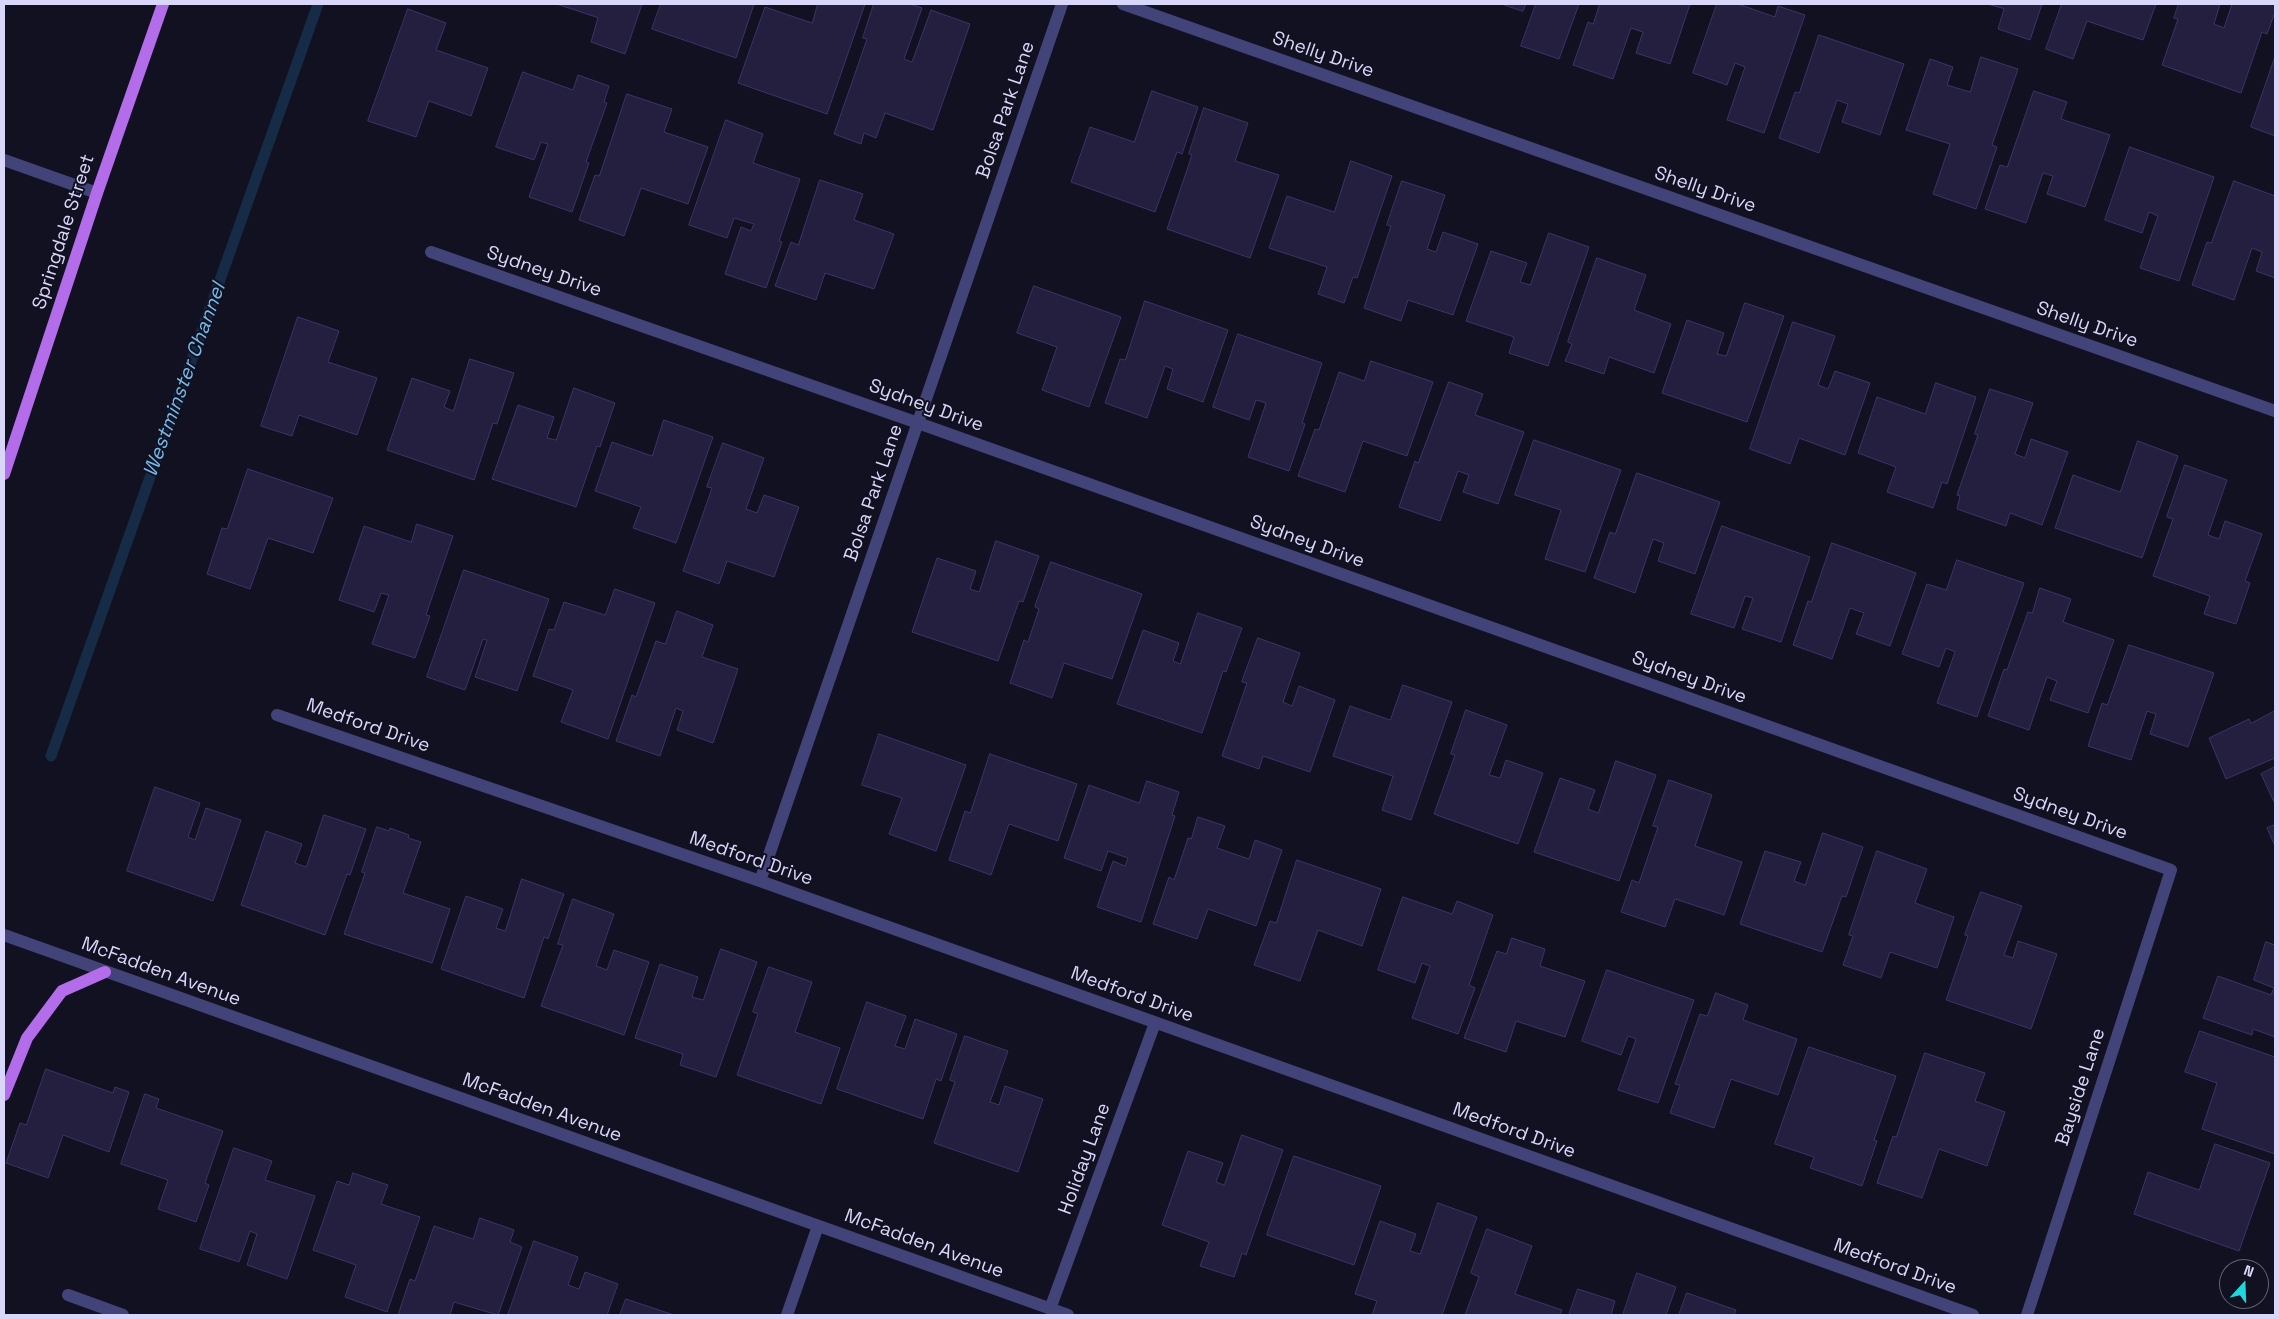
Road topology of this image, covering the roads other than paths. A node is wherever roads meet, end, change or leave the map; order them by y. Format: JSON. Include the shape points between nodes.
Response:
{"nodes":[{"id":1,"x":163,"y":4,"type":"edge"},
{"id":2,"x":1062,"y":4,"type":"edge"},
{"id":3,"x":1123,"y":4,"type":"edge"},
{"id":4,"x":4,"y":160,"type":"edge"},
{"id":5,"x":97,"y":193,"type":"junction"},
{"id":6,"x":431,"y":252,"type":"dead end"},
{"id":7,"x":2275,"y":411,"type":"edge"},
{"id":8,"x":918,"y":423,"type":"junction"},
{"id":9,"x":4,"y":474,"type":"edge"},
{"id":10,"x":277,"y":715,"type":"dead end"},
{"id":11,"x":2171,"y":870,"type":"joint"},
{"id":12,"x":760,"y":881,"type":"junction"},
{"id":13,"x":4,"y":935,"type":"edge"},
{"id":14,"x":105,"y":972,"type":"junction"},
{"id":15,"x":1155,"y":1023,"type":"junction"},
{"id":16,"x":4,"y":1096,"type":"edge"},
{"id":17,"x":818,"y":1226,"type":"junction"},
{"id":18,"x":68,"y":1295,"type":"dead end"},
{"id":19,"x":1050,"y":1309,"type":"junction"},
{"id":20,"x":123,"y":1315,"type":"edge"},
{"id":21,"x":787,"y":1315,"type":"edge"},
{"id":22,"x":1068,"y":1315,"type":"edge"},
{"id":23,"x":1973,"y":1315,"type":"edge"},
{"id":24,"x":2027,"y":1315,"type":"edge"}],
"edges":[{"from":1,"to":5,"type":"main road","name":"Springdale Street"},
{"from":2,"to":8,"type":"street","name":"Bolsa Park Lane"},
{"from":3,"to":7,"type":"street","name":"Shelly Drive"},
{"from":4,"to":5,"type":"street"},
{"from":5,"to":9,"type":"main road","name":"Springdale Street"},
{"from":6,"to":8,"type":"street","name":"Sydney Drive"},
{"from":8,"to":11,"type":"street","name":"Sydney Drive"},
{"from":8,"to":12,"type":"street","name":"Bolsa Park Lane"},
{"from":10,"to":12,"type":"street","name":"Medford Drive"},
{"from":11,"to":24,"type":"street","name":"Bayside Lane"},
{"from":12,"to":15,"type":"street","name":"Medford Drive"},
{"from":13,"to":14,"type":"street","name":"McFadden Avenue"},
{"from":14,"to":16,"type":"main road","via":[[62,991],[27,1038]]},
{"from":14,"to":17,"type":"street","name":"McFadden Avenue"},
{"from":15,"to":19,"type":"street","name":"Holiday Lane"},
{"from":15,"to":23,"type":"street","name":"Medford Drive"},
{"from":17,"to":19,"type":"street","name":"McFadden Avenue"},
{"from":17,"to":21,"type":"street"},
{"from":18,"to":20,"type":"street"},
{"from":19,"to":22,"type":"street","name":"McFadden Avenue"}]}
